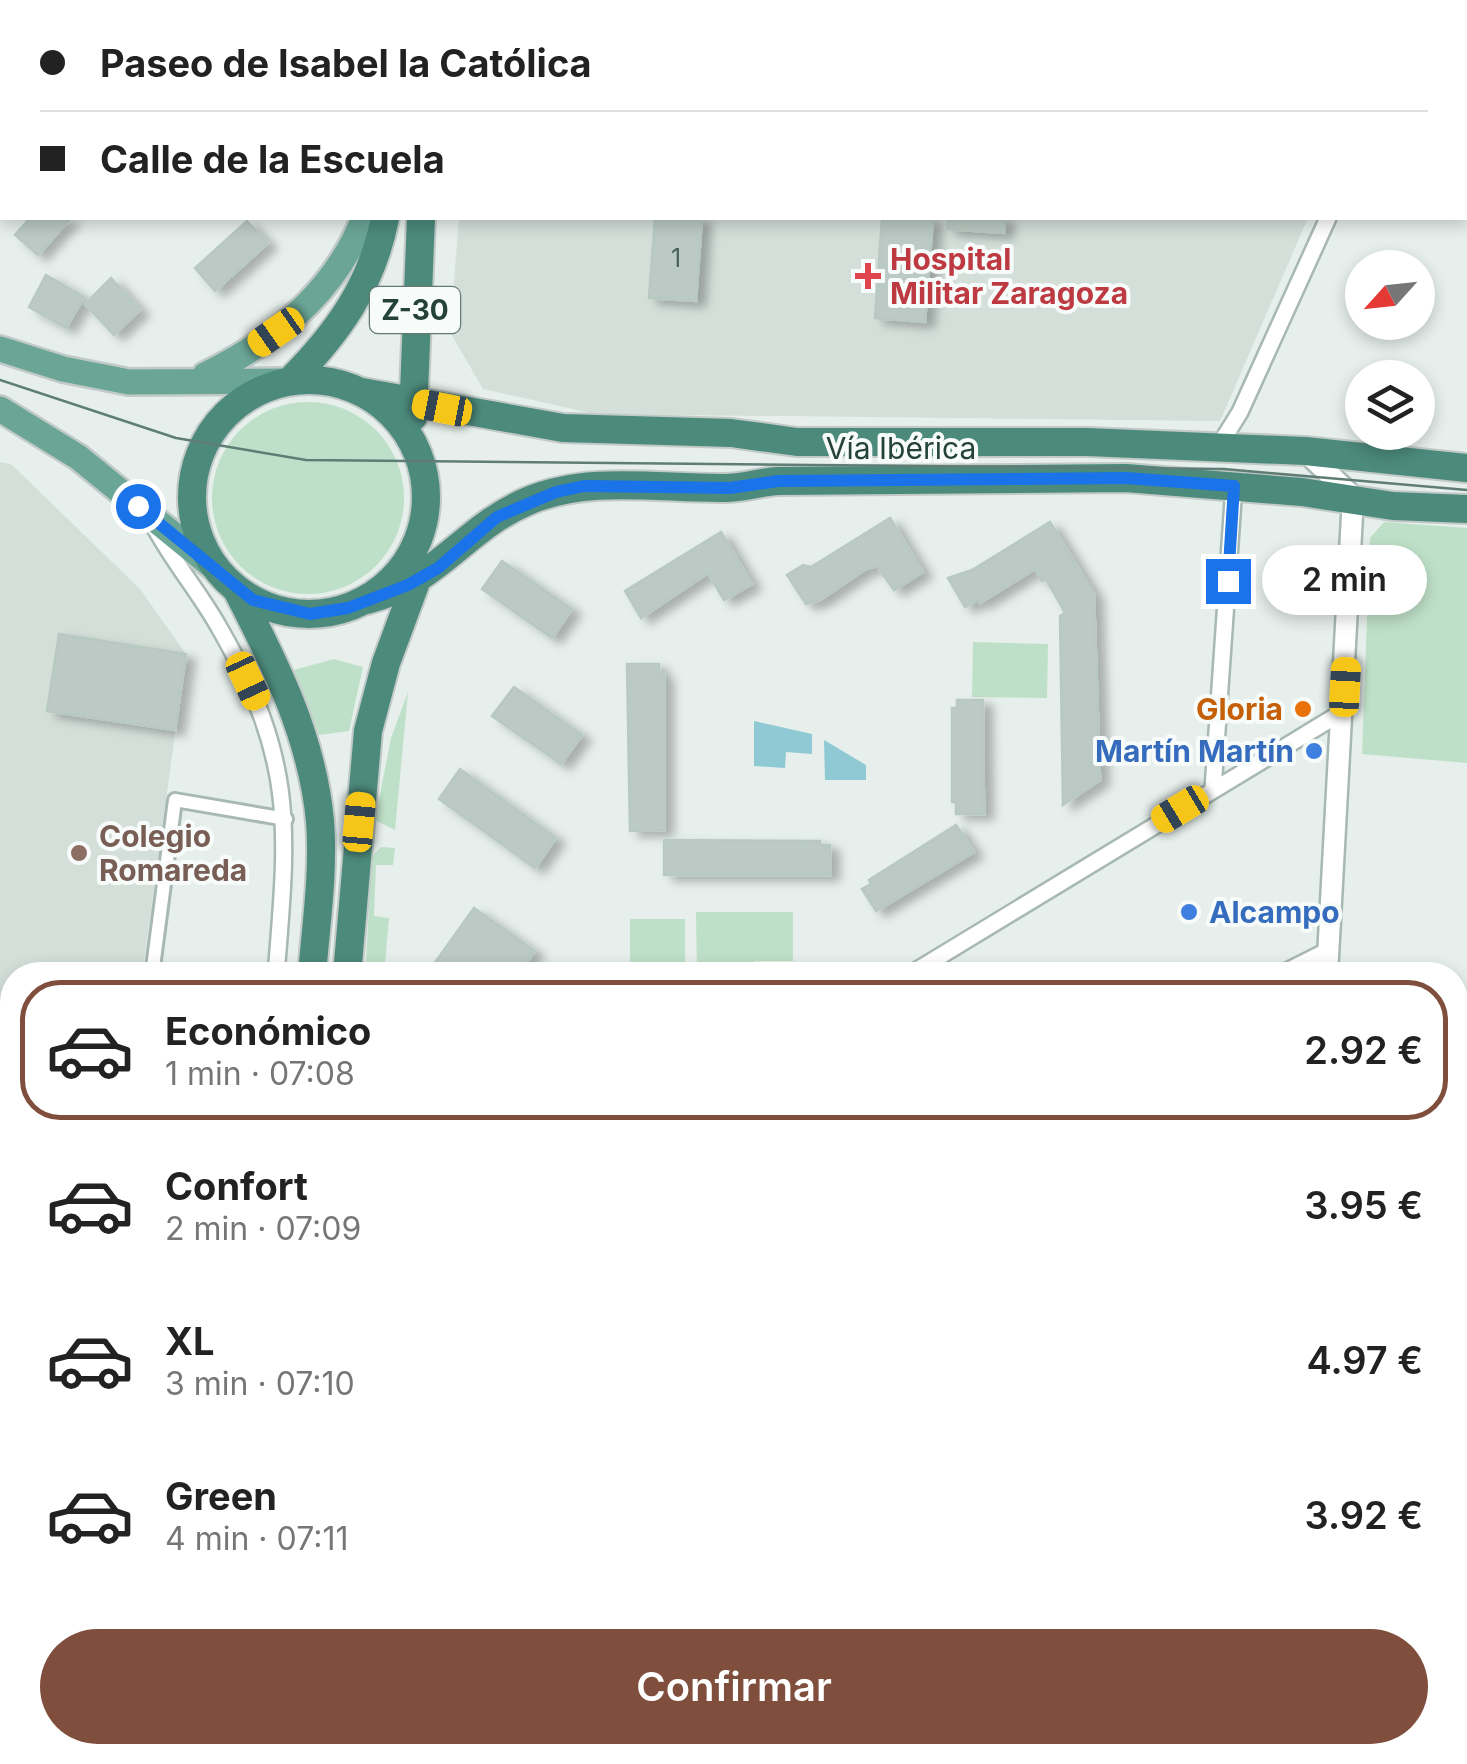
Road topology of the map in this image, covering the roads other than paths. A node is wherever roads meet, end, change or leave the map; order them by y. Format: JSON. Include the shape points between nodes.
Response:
{"nodes":[{"id":1,"x":363,"y":220,"type":"edge"},
{"id":2,"x":384,"y":220,"type":"edge"},
{"id":3,"x":421,"y":220,"type":"edge"},
{"id":4,"x":1327,"y":220,"type":"edge"},
{"id":5,"x":0,"y":349,"type":"edge"},
{"id":6,"x":195,"y":380,"type":"junction"},
{"id":7,"x":290,"y":380,"type":"junction"},
{"id":8,"x":362,"y":392,"type":"junction"},
{"id":9,"x":413,"y":403,"type":"junction"},
{"id":10,"x":0,"y":409,"type":"edge"},
{"id":11,"x":1240,"y":412,"type":"junction"},
{"id":12,"x":416,"y":448,"type":"junction"},
{"id":13,"x":1217,"y":448,"type":"junction"},
{"id":14,"x":1254,"y":450,"type":"junction"},
{"id":15,"x":1305,"y":451,"type":"junction"},
{"id":16,"x":1467,"y":468,"type":"edge"},
{"id":17,"x":1234,"y":486,"type":"junction"},
{"id":18,"x":1353,"y":497,"type":"junction"},
{"id":19,"x":1467,"y":508,"type":"edge"},
{"id":20,"x":147,"y":514,"type":"junction"},
{"id":21,"x":194,"y":520,"type":"junction"},
{"id":22,"x":424,"y":526,"type":"junction"},
{"id":23,"x":194,"y":552,"type":"junction"},
{"id":24,"x":418,"y":580,"type":"junction"},
{"id":25,"x":216,"y":581,"type":"junction"},
{"id":26,"x":366,"y":600,"type":"junction"},
{"id":27,"x":1344,"y":711,"type":"junction"},
{"id":28,"x":1213,"y":789,"type":"junction"},
{"id":29,"x":286,"y":819,"type":"junction"},
{"id":30,"x":1329,"y":950,"type":"junction"},
{"id":31,"x":154,"y":962,"type":"edge"},
{"id":32,"x":277,"y":962,"type":"edge"},
{"id":33,"x":313,"y":962,"type":"edge"},
{"id":34,"x":347,"y":962,"type":"edge"},
{"id":35,"x":930,"y":962,"type":"edge"},
{"id":36,"x":1305,"y":962,"type":"edge"},
{"id":37,"x":1328,"y":962,"type":"edge"}],
"edges":[{"from":1,"to":6,"type":"main road","via":[[344,258],[303,309]]},
{"from":2,"to":7,"type":"highway","number":"Z-30","via":[[355,302]]},
{"from":3,"to":9,"type":"highway","number":"Z-30"},
{"from":4,"to":11,"type":"street"},
{"from":5,"to":6,"type":"main road","via":[[130,382]]},
{"from":6,"to":7,"type":"main road"},
{"from":7,"to":8,"type":"highway"},
{"from":7,"to":21,"type":"highway","via":[[237,404],[209,435],[193,481]]},
{"from":8,"to":9,"type":"highway","name":"Vía Ibérica"},
{"from":8,"to":12,"type":"highway","via":[[399,421]]},
{"from":9,"to":12,"type":"highway","number":"Z-30"},
{"from":9,"to":13,"type":"highway","name":"Vía Ibérica","via":[[563,428],[731,433],[778,442]]},
{"from":10,"to":20,"type":"main road","via":[[78,456]]},
{"from":11,"to":13,"type":"street"},
{"from":11,"to":14,"type":"street"},
{"from":12,"to":22,"type":"highway","via":[[425,476]]},
{"from":13,"to":14,"type":"highway","name":"Vía Ibérica"},
{"from":14,"to":15,"type":"highway","name":"Vía Ibérica"},
{"from":15,"to":16,"type":"highway","name":"Vía Ibérica"},
{"from":15,"to":18,"type":"street"},
{"from":17,"to":18,"type":"highway","name":"Vía Ibérica"},
{"from":17,"to":24,"type":"highway","name":"Vía Ibérica","via":[[1126,478],[584,486],[511,509]]},
{"from":17,"to":28,"type":"street"},
{"from":18,"to":19,"type":"highway","name":"Vía Ibérica","via":[[1394,506]]},
{"from":18,"to":27,"type":"street"},
{"from":20,"to":23,"type":"main road"},
{"from":20,"to":25,"type":"street"},
{"from":21,"to":23,"type":"street"},
{"from":21,"to":25,"type":"highway"},
{"from":22,"to":24,"type":"highway"},
{"from":22,"to":26,"type":"highway","via":[[396,577]]},
{"from":23,"to":25,"type":"main road"},
{"from":24,"to":26,"type":"highway","name":"Vía Ibérica"},
{"from":24,"to":34,"type":"highway","via":[[368,730]]},
{"from":25,"to":26,"type":"highway","via":[[270,608],[310,614]]},
{"from":25,"to":29,"type":"street","via":[[280,774]]},
{"from":25,"to":33,"type":"highway","via":[[284,682],[313,775],[321,866]]},
{"from":27,"to":28,"type":"street"},
{"from":27,"to":30,"type":"street"},
{"from":28,"to":35,"type":"street"},
{"from":29,"to":31,"type":"street","via":[[175,800]]},
{"from":29,"to":32,"type":"street"},
{"from":30,"to":36,"type":"street"},
{"from":30,"to":37,"type":"street"}]}
